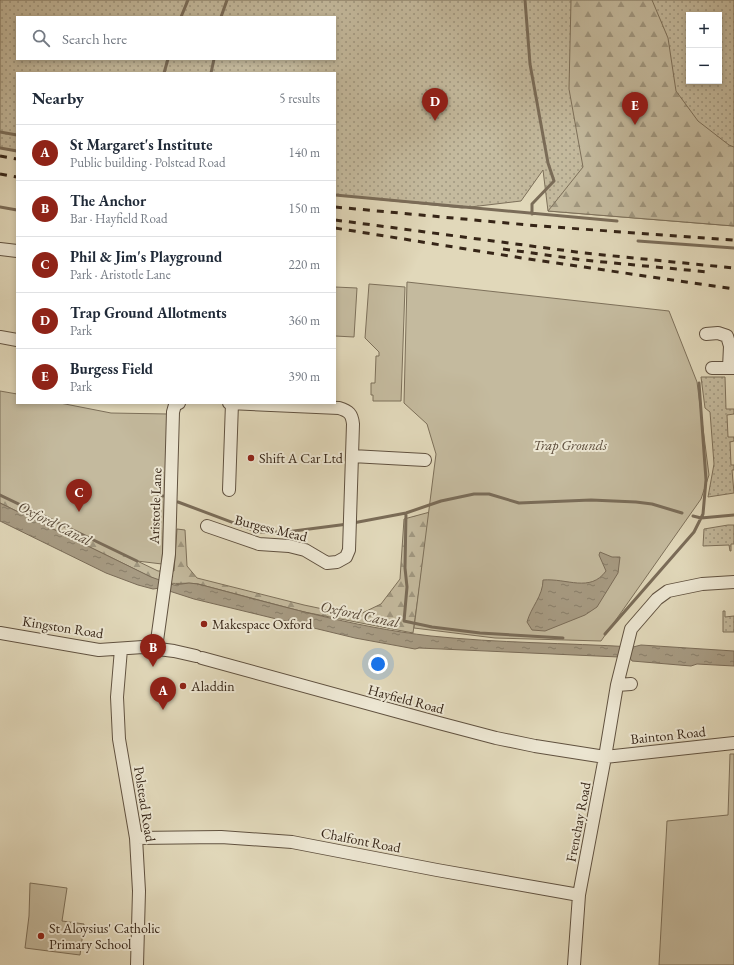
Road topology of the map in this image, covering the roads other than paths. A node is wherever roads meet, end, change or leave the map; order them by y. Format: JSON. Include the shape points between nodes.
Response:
{"nodes":[{"id":1,"x":0,"y":249,"type":"edge"},
{"id":2,"x":16,"y":251,"type":"edge"},
{"id":3,"x":706,"y":334,"type":"dead end"},
{"id":4,"x":0,"y":337,"type":"edge"},
{"id":5,"x":16,"y":340,"type":"edge"},
{"id":6,"x":712,"y":368,"type":"dead end"},
{"id":7,"x":732,"y":368,"type":"edge"},
{"id":8,"x":177,"y":404,"type":"edge"},
{"id":9,"x":230,"y":404,"type":"edge"},
{"id":10,"x":252,"y":404,"type":"edge"},
{"id":11,"x":352,"y":456,"type":"junction"},
{"id":12,"x":425,"y":460,"type":"dead end"},
{"id":13,"x":229,"y":490,"type":"dead end"},
{"id":14,"x":207,"y":526,"type":"dead end"},
{"id":15,"x":734,"y":582,"type":"edge"},
{"id":16,"x":162,"y":609,"type":"junction"},
{"id":17,"x":0,"y":632,"type":"edge"},
{"id":18,"x":142,"y":647,"type":"junction"},
{"id":19,"x":156,"y":648,"type":"junction"},
{"id":20,"x":121,"y":649,"type":"junction"},
{"id":21,"x":617,"y":684,"type":"junction"},
{"id":22,"x":631,"y":684,"type":"dead end"},
{"id":23,"x":734,"y":743,"type":"edge"},
{"id":24,"x":605,"y":757,"type":"junction"},
{"id":25,"x":136,"y":838,"type":"junction"},
{"id":26,"x":579,"y":894,"type":"junction"},
{"id":27,"x":137,"y":965,"type":"edge"},
{"id":28,"x":574,"y":965,"type":"edge"}],
"edges":[{"from":1,"to":2,"type":"street"},
{"from":3,"to":7,"type":"street","via":[[718,333],[727,336]]},
{"from":4,"to":5,"type":"street"},
{"from":6,"to":7,"type":"street"},
{"from":8,"to":16,"type":"street","name":"Aristotle Lane","via":[[173,412],[172,485]]},
{"from":9,"to":13,"type":"street"},
{"from":10,"to":11,"type":"street","name":"Burgess Mead","via":[[339,408],[348,411],[354,424]]},
{"from":11,"to":12,"type":"street"},
{"from":11,"to":14,"type":"street","name":"Burgess Mead","via":[[349,550],[346,557],[337,562],[328,563],[305,550],[289,546],[259,544]]},
{"from":15,"to":21,"type":"street","name":"Frenchay Road","via":[[702,584],[668,591],[657,599],[631,629]]},
{"from":16,"to":18,"type":"street","name":"Aristotle Lane"},
{"from":16,"to":19,"type":"street","name":"Aristotle Lane"},
{"from":17,"to":20,"type":"street","name":"Kingston Road","via":[[99,650]]},
{"from":18,"to":19,"type":"street","name":"Hayfield Road"},
{"from":18,"to":20,"type":"street","name":"Hayfield Road"},
{"from":19,"to":24,"type":"street","name":"Hayfield Road","via":[[199,657],[496,738]]},
{"from":20,"to":25,"type":"street","name":"Polstead Road","via":[[117,697],[119,739]]},
{"from":21,"to":22,"type":"street"},
{"from":21,"to":24,"type":"street","name":"Frenchay Road"},
{"from":23,"to":24,"type":"street","name":"Bainton Road"},
{"from":24,"to":26,"type":"street","name":"Frenchay Road"},
{"from":25,"to":26,"type":"street","name":"Chalfont Road","via":[[221,837],[292,842]]},
{"from":25,"to":27,"type":"street","name":"Polstead Road","via":[[139,891]]},
{"from":26,"to":28,"type":"street","name":"Frenchay Road"}]}
